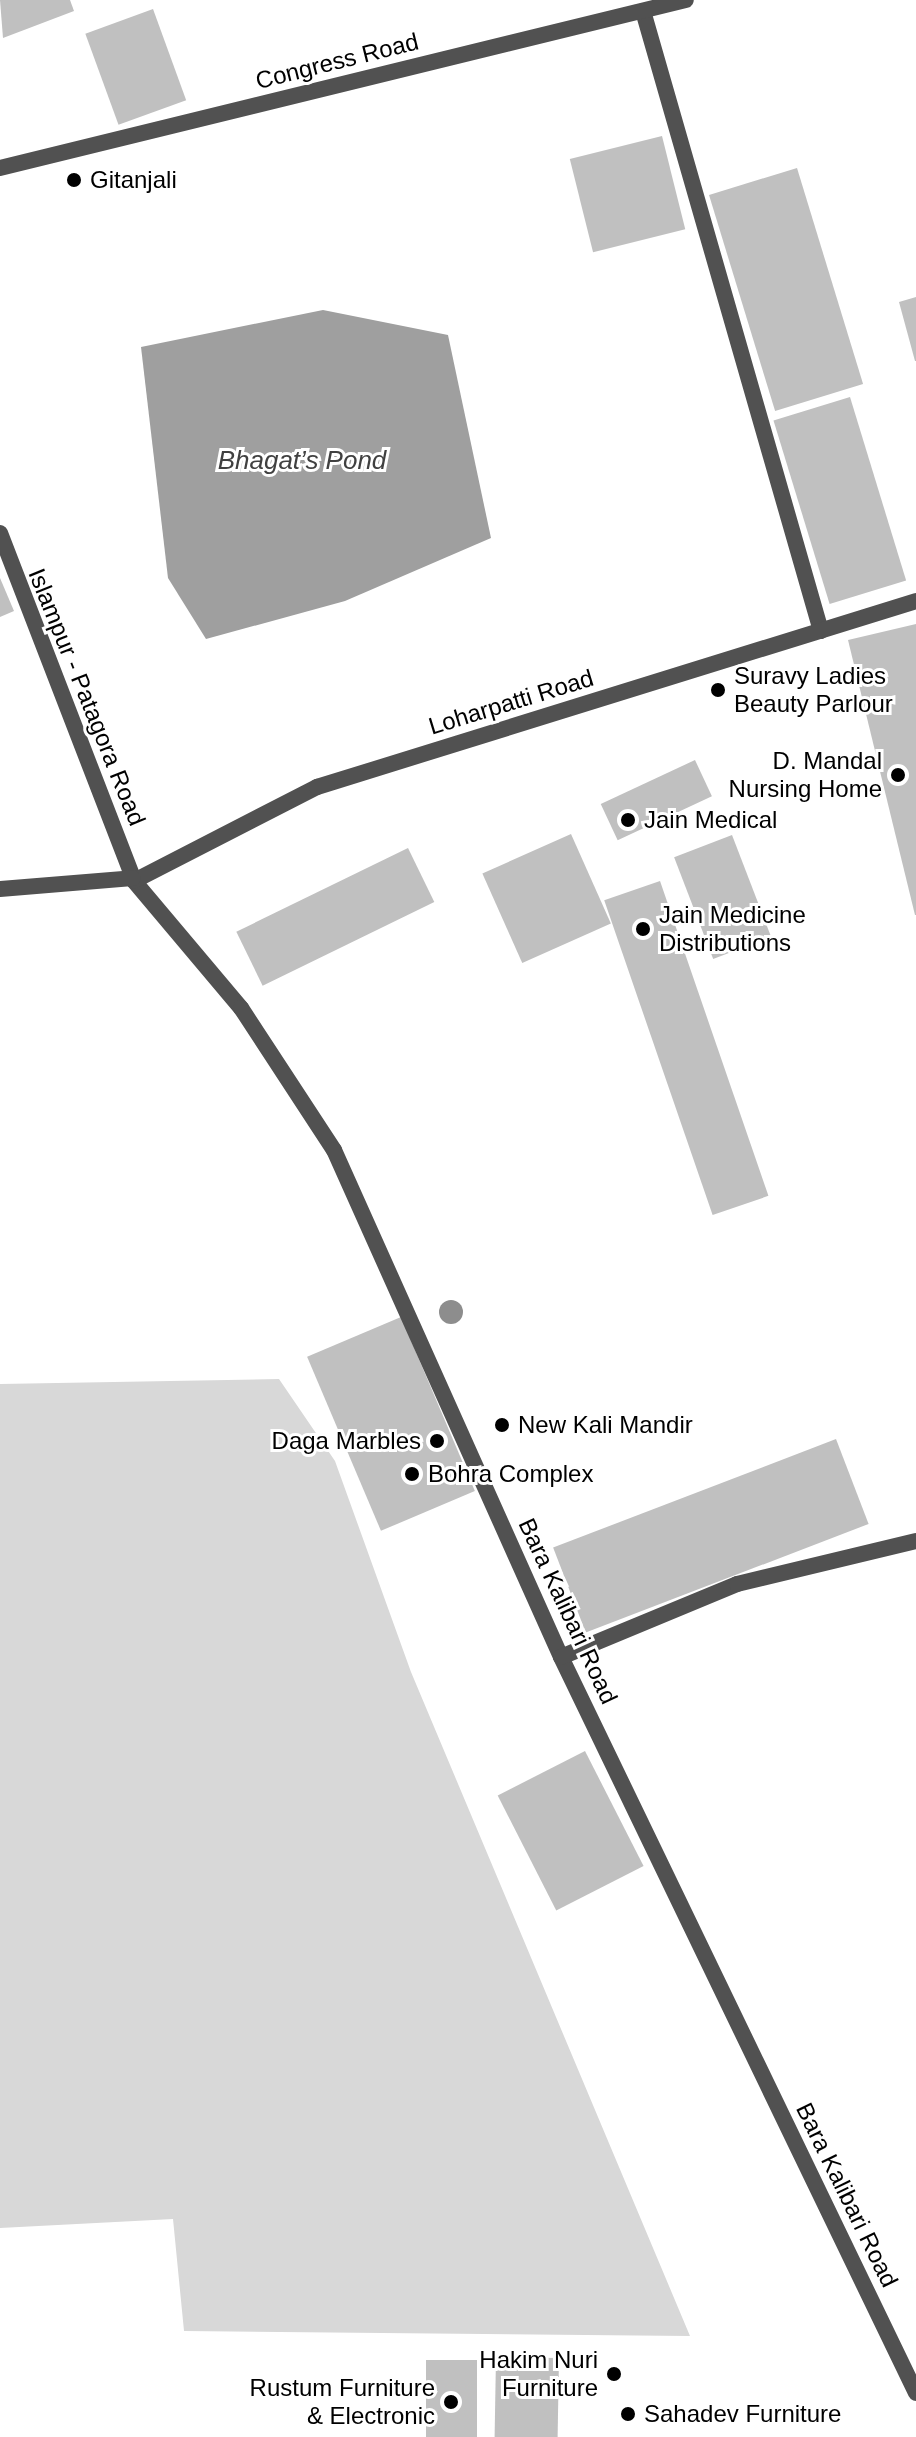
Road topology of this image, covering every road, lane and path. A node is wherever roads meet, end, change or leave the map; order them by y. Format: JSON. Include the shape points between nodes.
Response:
{"nodes":[{"id":1,"x":686,"y":0,"type":"edge"},
{"id":2,"x":643,"y":11,"type":"junction"},
{"id":3,"x":0,"y":168,"type":"edge"},
{"id":4,"x":0,"y":533,"type":"edge"},
{"id":5,"x":916,"y":601,"type":"edge"},
{"id":6,"x":821,"y":631,"type":"junction"},
{"id":7,"x":134,"y":880,"type":"junction"},
{"id":8,"x":0,"y":889,"type":"edge"},
{"id":9,"x":916,"y":1541,"type":"edge"},
{"id":10,"x":561,"y":1657,"type":"junction"},
{"id":11,"x":916,"y":2393,"type":"edge"}],
"edges":[{"from":1,"to":2,"type":"street","name":"Congress Road"},
{"from":2,"to":3,"type":"street","name":"Congress Road"},
{"from":2,"to":6,"type":"street"},
{"from":4,"to":7,"type":"street","name":"Islampur - Patagora Road"},
{"from":5,"to":6,"type":"street","name":"Loharpatti Road"},
{"from":6,"to":7,"type":"street","name":"Loharpatti Road","via":[[317,787]]},
{"from":7,"to":8,"type":"street"},
{"from":7,"to":10,"type":"street","name":"Bara Kalibari Road","via":[[241,1008],[334,1150]]},
{"from":9,"to":10,"type":"street","via":[[737,1584]]},
{"from":10,"to":11,"type":"street","name":"Bara Kalibari Road"}]}
